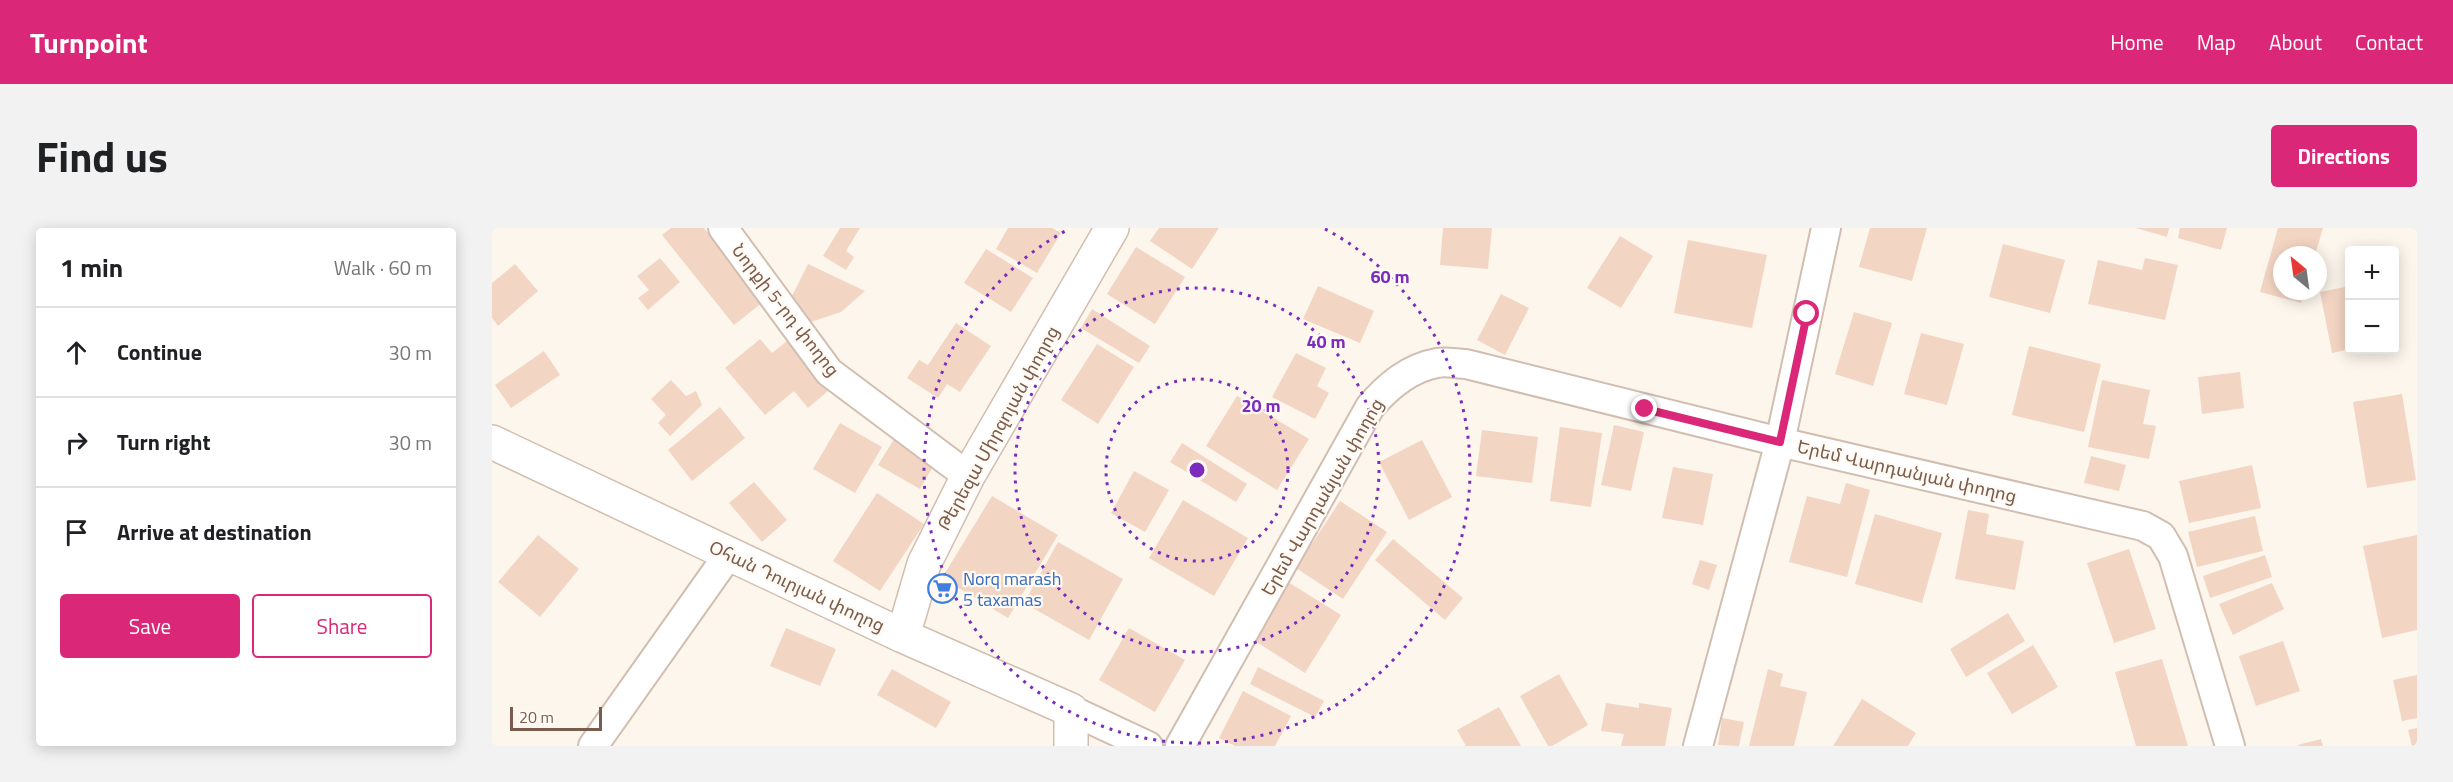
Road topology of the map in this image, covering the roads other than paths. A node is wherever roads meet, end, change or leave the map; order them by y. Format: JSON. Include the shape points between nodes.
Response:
{"nodes":[{"id":1,"x":723,"y":228,"type":"edge"},
{"id":2,"x":1112,"y":228,"type":"edge"},
{"id":3,"x":1826,"y":228,"type":"edge"},
{"id":4,"x":492,"y":442,"type":"edge"},
{"id":5,"x":1780,"y":442,"type":"junction"},
{"id":6,"x":968,"y":476,"type":"junction"},
{"id":7,"x":729,"y":554,"type":"junction"},
{"id":8,"x":903,"y":636,"type":"junction"},
{"id":9,"x":1071,"y":710,"type":"junction"},
{"id":10,"x":594,"y":746,"type":"edge"},
{"id":11,"x":1071,"y":746,"type":"edge"},
{"id":12,"x":1148,"y":746,"type":"edge"},
{"id":13,"x":1180,"y":746,"type":"edge"},
{"id":14,"x":1698,"y":746,"type":"edge"},
{"id":15,"x":2230,"y":746,"type":"edge"}],
"edges":[{"from":1,"to":6,"type":"street","name":"Նորքի 5-րդ փողոց","via":[[830,372]]},
{"from":2,"to":6,"type":"street","name":"Թերեզա Միրզոյան փողոց"},
{"from":3,"to":5,"type":"street"},
{"from":4,"to":7,"type":"street","name":"Օհան Դուրյան փողոց"},
{"from":5,"to":13,"type":"street","name":"Երեմ Վարդանյան փողոց","via":[[1466,364],[1438,362],[1412,372],[1388,386],[1370,407]]},
{"from":5,"to":14,"type":"street"},
{"from":5,"to":15,"type":"street","name":"Երեմ Վարդանյան փողոց","via":[[2143,526],[2161,536],[2173,556]]},
{"from":6,"to":8,"type":"street","name":"Թերեզա Միրզոյան փողոց","via":[[924,564]]},
{"from":7,"to":8,"type":"street","name":"Օհան Դուրյան փողոց"},
{"from":7,"to":10,"type":"street"},
{"from":8,"to":9,"type":"street","name":"Օհան Դուրյան փողոց"},
{"from":9,"to":11,"type":"street"},
{"from":9,"to":12,"type":"street"}]}
